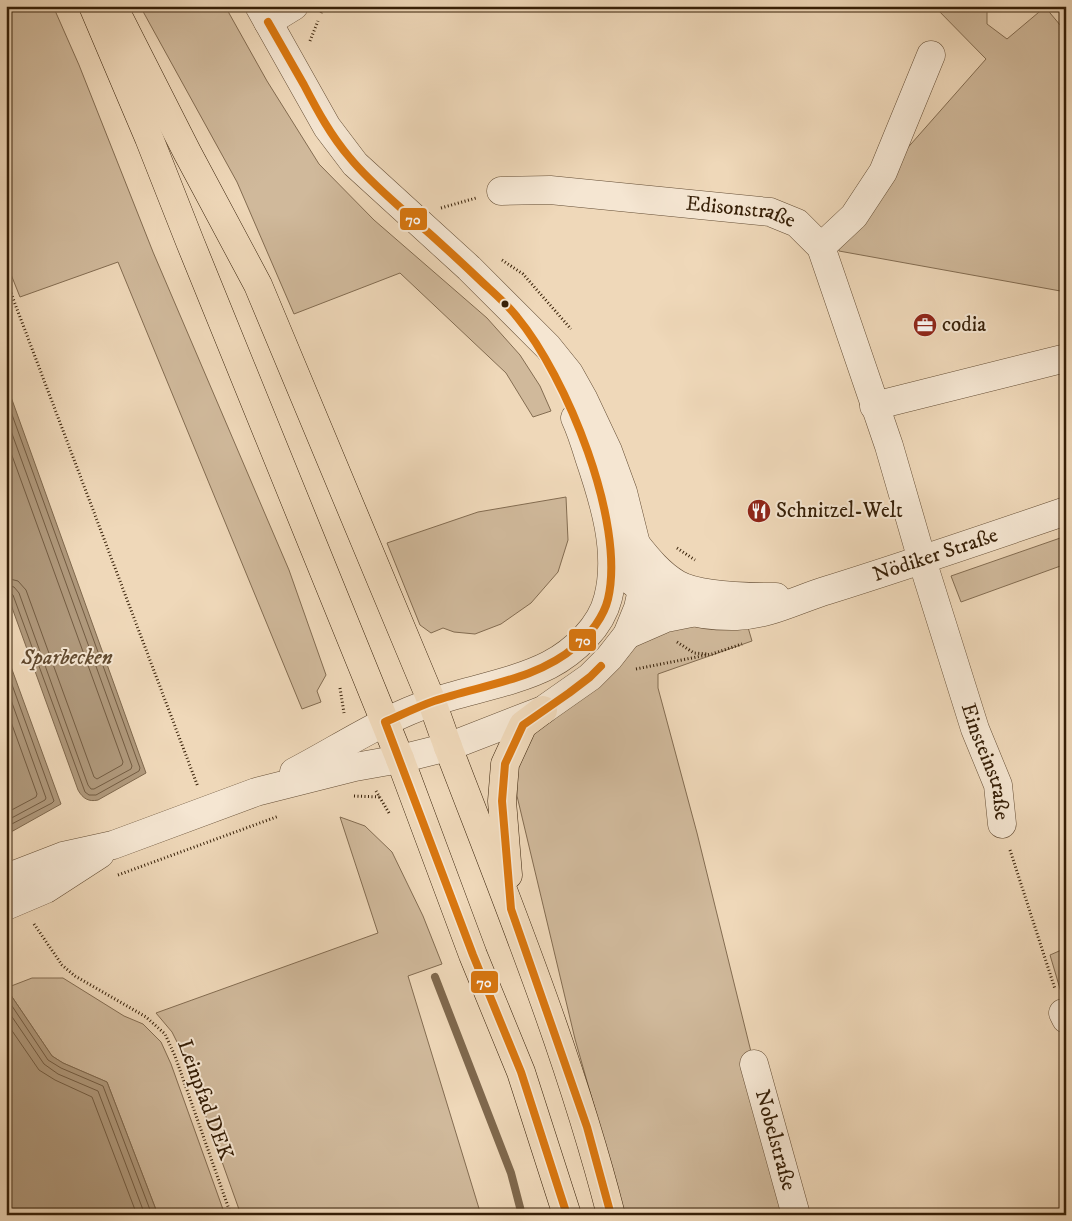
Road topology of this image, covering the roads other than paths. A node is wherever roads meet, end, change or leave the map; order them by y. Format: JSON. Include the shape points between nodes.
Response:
{"nodes":[{"id":1,"x":93,"y":6,"type":"edge"},
{"id":2,"x":113,"y":6,"type":"edge"},
{"id":3,"x":294,"y":6,"type":"edge"},
{"id":4,"x":264,"y":14,"type":"edge"},
{"id":5,"x":931,"y":55,"type":"dead end"},
{"id":6,"x":501,"y":191,"type":"road end"},
{"id":7,"x":821,"y":247,"type":"junction"},
{"id":8,"x":1066,"y":358,"type":"edge"},
{"id":9,"x":874,"y":406,"type":"junction"},
{"id":10,"x":1066,"y":511,"type":"edge"},
{"id":11,"x":624,"y":549,"type":"junction"},
{"id":12,"x":922,"y":560,"type":"junction"},
{"id":13,"x":678,"y":585,"type":"junction"},
{"id":14,"x":642,"y":590,"type":"junction"},
{"id":15,"x":805,"y":597,"type":"junction"},
{"id":16,"x":691,"y":613,"type":"junction"},
{"id":17,"x":597,"y":621,"type":"junction"},
{"id":18,"x":627,"y":635,"type":"junction"},
{"id":19,"x":432,"y":702,"type":"junction"},
{"id":20,"x":543,"y":710,"type":"junction"},
{"id":21,"x":385,"y":722,"type":"junction"},
{"id":22,"x":448,"y":747,"type":"junction"},
{"id":23,"x":400,"y":759,"type":"junction"},
{"id":24,"x":256,"y":792,"type":"junction"},
{"id":25,"x":1002,"y":824,"type":"road end"},
{"id":26,"x":114,"y":845,"type":"junction"},
{"id":27,"x":6,"y":878,"type":"edge"},
{"id":28,"x":6,"y":906,"type":"edge"},
{"id":29,"x":511,"y":909,"type":"junction"},
{"id":30,"x":754,"y":1064,"type":"dead end"},
{"id":31,"x":567,"y":1215,"type":"edge"},
{"id":32,"x":611,"y":1215,"type":"edge"},
{"id":33,"x":796,"y":1215,"type":"edge"}],
"edges":[{"from":1,"to":21,"type":"main road"},
{"from":2,"to":19,"type":"main road","via":[[258,285]]},
{"from":3,"to":4,"type":"street"},
{"from":4,"to":11,"type":"street","via":[[327,127],[355,164],[468,268],[569,373],[608,451],[623,492]]},
{"from":5,"to":7,"type":"street","via":[[883,172],[854,216]]},
{"from":6,"to":7,"type":"street","name":"Edisonstraße","via":[[550,190],[770,212],[797,223]]},
{"from":7,"to":9,"type":"street","name":"Edisonstraße"},
{"from":8,"to":9,"type":"street"},
{"from":9,"to":12,"type":"street","name":"Edisonstraße"},
{"from":10,"to":12,"type":"street","name":"Nödiker Straße"},
{"from":11,"to":13,"type":"street","name":"Nödiker Straße"},
{"from":11,"to":14,"type":"street"},
{"from":11,"to":17,"type":"street","via":[[611,579],[608,600]]},
{"from":12,"to":15,"type":"street","name":"Nödiker Straße"},
{"from":12,"to":25,"type":"street","name":"Einsteinstraße","via":[[975,729],[998,785]]},
{"from":13,"to":14,"type":"street"},
{"from":13,"to":15,"type":"street","name":"Nödiker Straße","via":[[749,598]]},
{"from":14,"to":16,"type":"street","name":"Nödiker Straße","via":[[670,606]]},
{"from":14,"to":17,"type":"street","via":[[621,600]]},
{"from":14,"to":18,"type":"street"},
{"from":15,"to":16,"type":"street","name":"Nödiker Straße","via":[[769,612],[738,616]]},
{"from":16,"to":18,"type":"street","name":"Nödiker Straße","via":[[666,618]]},
{"from":17,"to":19,"type":"street","via":[[576,647],[548,665]]},
{"from":18,"to":20,"type":"street","via":[[590,677]]},
{"from":19,"to":21,"type":"street"},
{"from":19,"to":22,"type":"main road"},
{"from":20,"to":22,"type":"street"},
{"from":20,"to":29,"type":"main road","via":[[523,725],[505,764],[502,801]]},
{"from":21,"to":23,"type":"main road"},
{"from":21,"to":24,"type":"street"},
{"from":22,"to":23,"type":"street"},
{"from":22,"to":29,"type":"main road"},
{"from":23,"to":24,"type":"street"},
{"from":23,"to":31,"type":"main road","via":[[473,955],[522,1072]]},
{"from":24,"to":26,"type":"street"},
{"from":26,"to":27,"type":"street","via":[[63,856]]},
{"from":26,"to":28,"type":"street","via":[[46,890]]},
{"from":29,"to":32,"type":"main road","via":[[587,1127]]},
{"from":30,"to":33,"type":"street","name":"Nobelstraße"}]}
